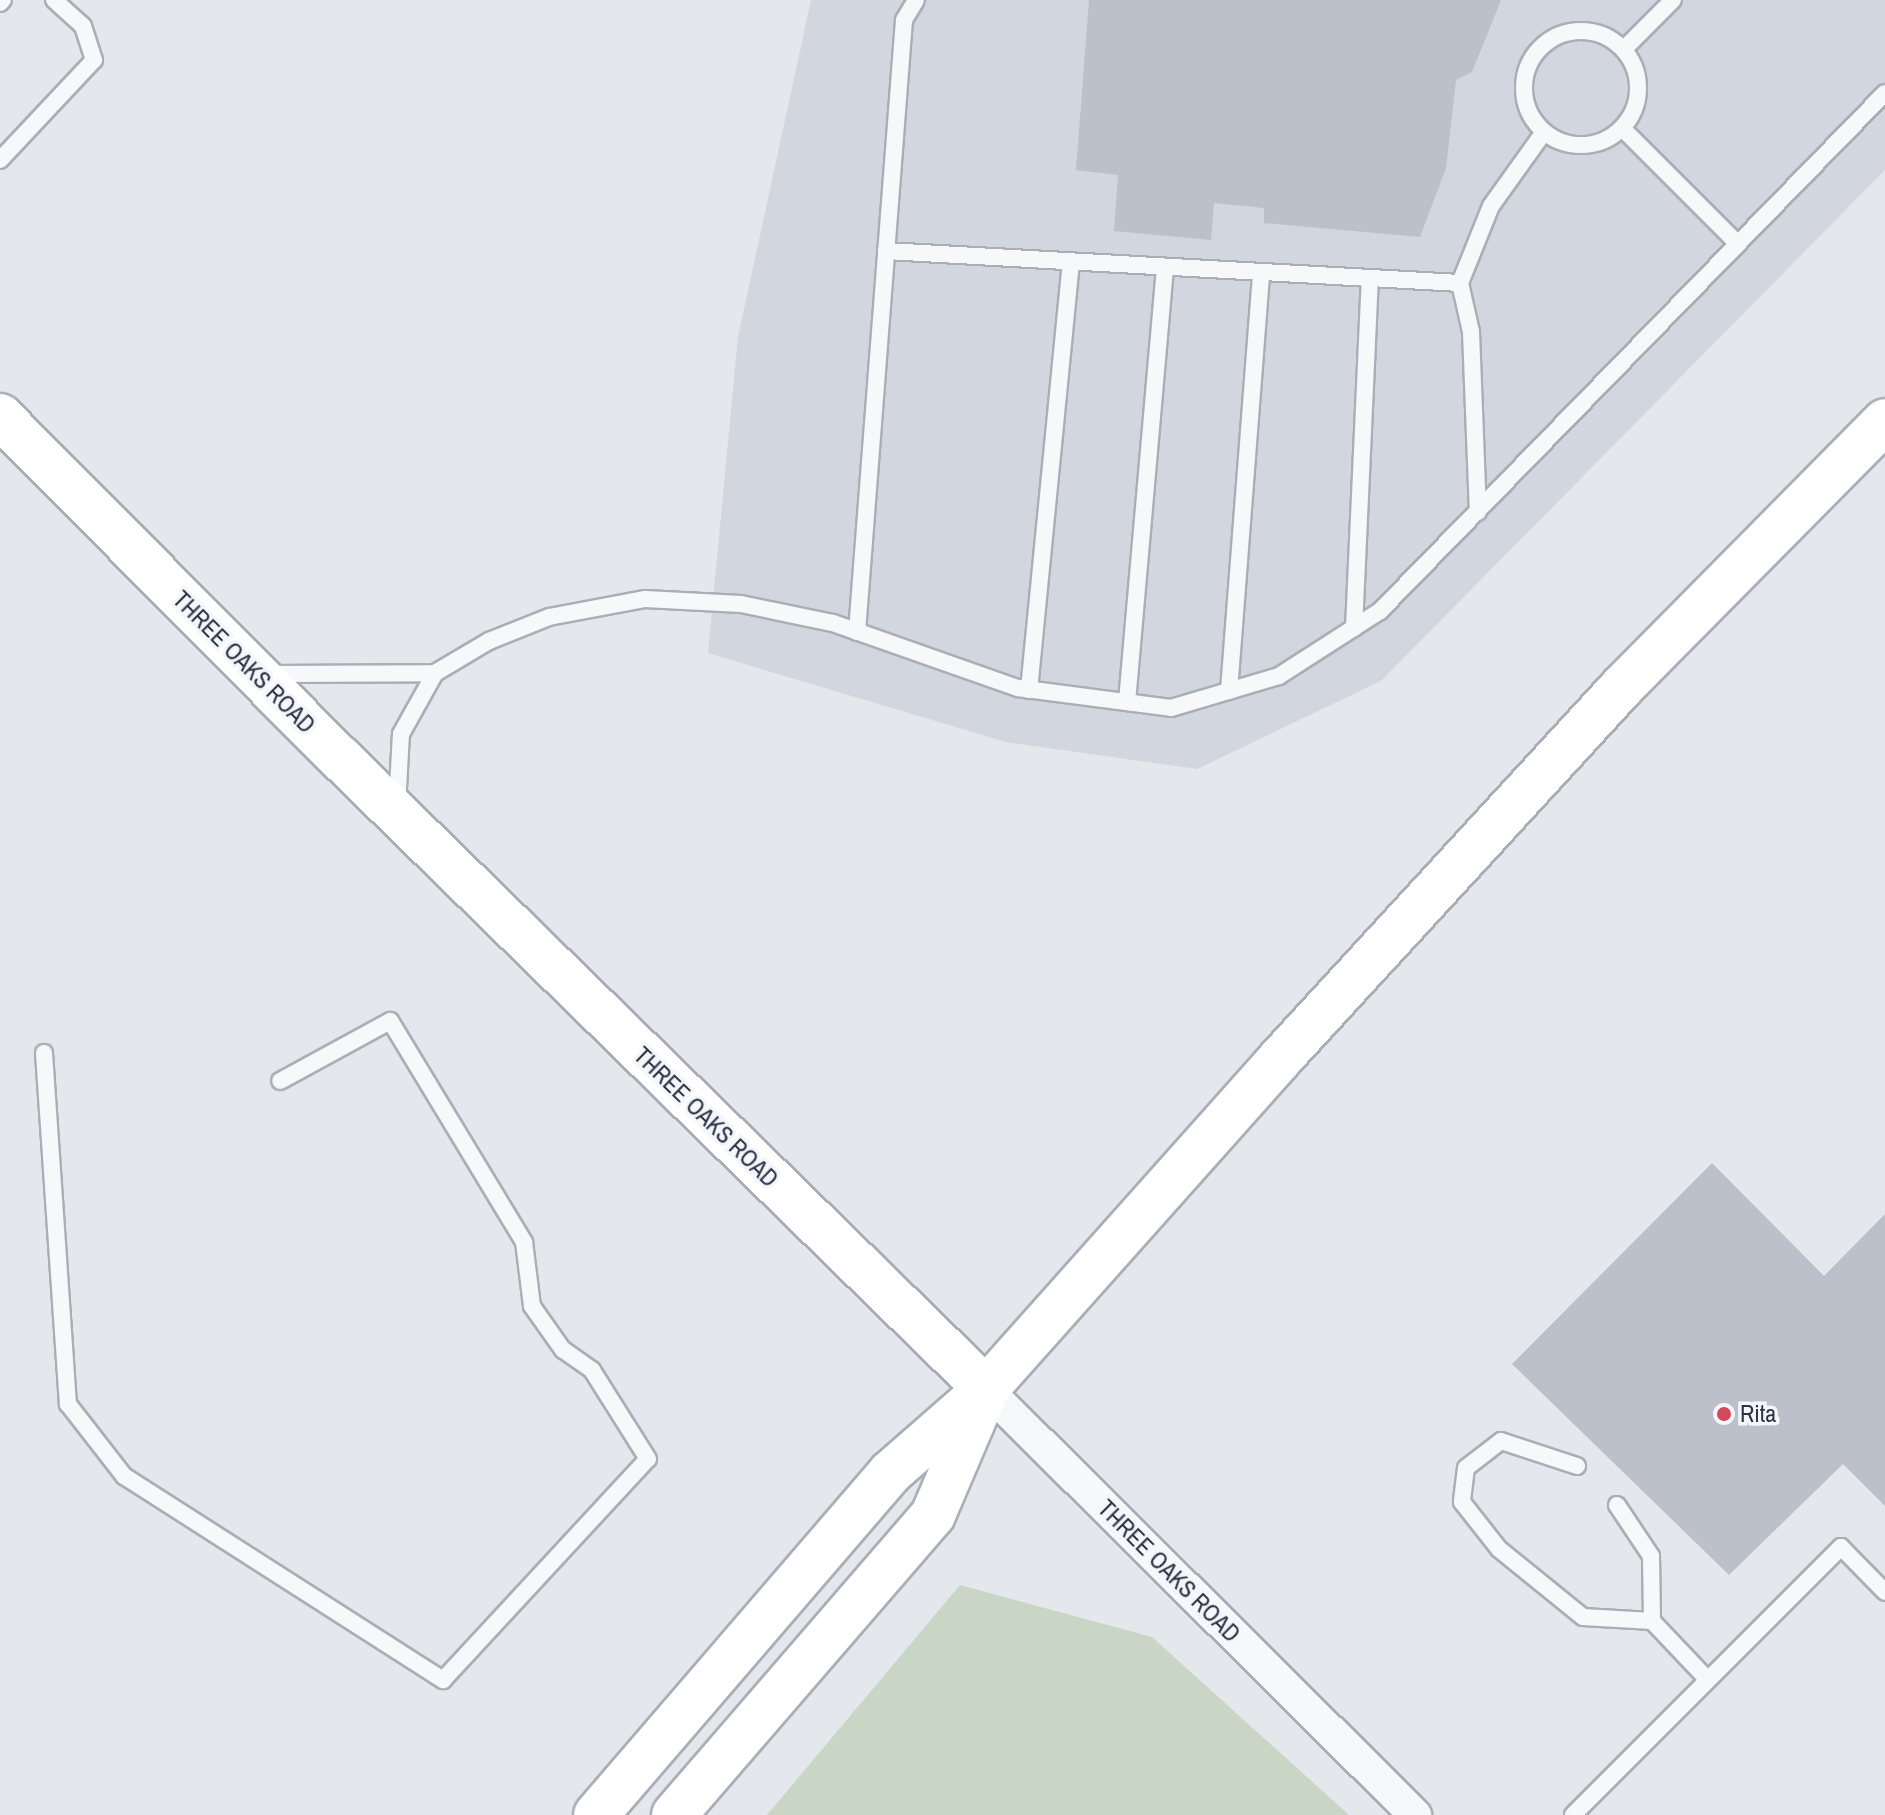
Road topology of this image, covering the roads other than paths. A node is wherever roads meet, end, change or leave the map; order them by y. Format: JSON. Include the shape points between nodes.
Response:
{"nodes":[{"id":1,"x":54,"y":0,"type":"edge"},
{"id":2,"x":916,"y":0,"type":"edge"},
{"id":3,"x":1673,"y":0,"type":"edge"},
{"id":4,"x":1624,"y":49,"type":"junction"},
{"id":5,"x":1885,"y":93,"type":"edge"},
{"id":6,"x":1622,"y":128,"type":"junction"},
{"id":7,"x":1544,"y":132,"type":"junction"},
{"id":8,"x":0,"y":160,"type":"edge"},
{"id":9,"x":1738,"y":244,"type":"junction"},
{"id":10,"x":886,"y":251,"type":"junction"},
{"id":11,"x":1071,"y":261,"type":"junction"},
{"id":12,"x":1165,"y":267,"type":"junction"},
{"id":13,"x":1261,"y":272,"type":"junction"},
{"id":14,"x":1370,"y":278,"type":"junction"},
{"id":15,"x":1460,"y":283,"type":"junction"},
{"id":16,"x":0,"y":416,"type":"edge"},
{"id":17,"x":1885,"y":421,"type":"edge"},
{"id":18,"x":1478,"y":512,"type":"junction"},
{"id":19,"x":1354,"y":628,"type":"junction"},
{"id":20,"x":857,"y":632,"type":"junction"},
{"id":21,"x":255,"y":672,"type":"junction"},
{"id":22,"x":435,"y":673,"type":"junction"},
{"id":23,"x":1029,"y":690,"type":"junction"},
{"id":24,"x":1229,"y":691,"type":"junction"},
{"id":25,"x":1127,"y":702,"type":"junction"},
{"id":26,"x":397,"y":814,"type":"junction"},
{"id":27,"x":44,"y":1053,"type":"dead end"},
{"id":28,"x":280,"y":1081,"type":"dead end"},
{"id":29,"x":986,"y":1389,"type":"junction"},
{"id":30,"x":1577,"y":1466,"type":"dead end"},
{"id":31,"x":1617,"y":1505,"type":"dead end"},
{"id":32,"x":1885,"y":1592,"type":"edge"},
{"id":33,"x":1652,"y":1621,"type":"junction"},
{"id":34,"x":1708,"y":1680,"type":"junction"},
{"id":35,"x":596,"y":1815,"type":"edge"},
{"id":36,"x":674,"y":1815,"type":"edge"},
{"id":37,"x":1415,"y":1815,"type":"edge"},
{"id":38,"x":1573,"y":1815,"type":"edge"}],
"edges":[{"from":1,"to":8,"type":"lane","via":[[83,26],[94,60]]},
{"from":2,"to":10,"type":"lane","via":[[904,20]]},
{"from":3,"to":4,"type":"lane"},
{"from":4,"to":6,"type":"lane","via":[[1639,85],[1637,104]]},
{"from":4,"to":7,"type":"lane","via":[[1589,31],[1569,32],[1538,50],[1524,83],[1529,109]]},
{"from":5,"to":9,"type":"lane"},
{"from":6,"to":7,"type":"lane","via":[[1597,144],[1577,146]]},
{"from":6,"to":9,"type":"lane"},
{"from":7,"to":15,"type":"lane","via":[[1491,206]]},
{"from":9,"to":18,"type":"lane"},
{"from":10,"to":11,"type":"lane"},
{"from":10,"to":20,"type":"lane"},
{"from":11,"to":12,"type":"lane"},
{"from":11,"to":23,"type":"lane"},
{"from":12,"to":13,"type":"lane"},
{"from":12,"to":25,"type":"lane"},
{"from":13,"to":14,"type":"lane"},
{"from":13,"to":24,"type":"lane"},
{"from":14,"to":15,"type":"lane"},
{"from":14,"to":19,"type":"lane"},
{"from":15,"to":18,"type":"lane","via":[[1471,332]]},
{"from":16,"to":21,"type":"main road","name":"THREE OAKS ROAD"},
{"from":17,"to":29,"type":"main road","via":[[1600,710]]},
{"from":18,"to":19,"type":"lane","via":[[1380,611]]},
{"from":19,"to":24,"type":"lane","via":[[1279,676]]},
{"from":20,"to":22,"type":"lane","via":[[741,604],[645,599],[549,617],[489,641]]},
{"from":20,"to":23,"type":"lane"},
{"from":21,"to":22,"type":"lane","via":[[298,677]]},
{"from":21,"to":26,"type":"main road","name":"THREE OAKS ROAD"},
{"from":22,"to":26,"type":"lane","via":[[401,734]]},
{"from":23,"to":25,"type":"lane"},
{"from":24,"to":25,"type":"lane","via":[[1171,708]]},
{"from":26,"to":29,"type":"main road","name":"THREE OAKS ROAD"},
{"from":27,"to":28,"type":"lane","via":[[68,1404],[124,1476],[443,1680],[648,1459],[592,1370],[563,1350],[532,1306],[524,1242],[390,1021]]},
{"from":29,"to":35,"type":"main road","via":[[890,1473]]},
{"from":29,"to":36,"type":"main road","via":[[933,1515]]},
{"from":29,"to":37,"type":"street","name":"THREE OAKS ROAD"},
{"from":30,"to":33,"type":"lane","via":[[1501,1441],[1466,1468],[1462,1502],[1499,1549],[1583,1617]]},
{"from":31,"to":33,"type":"lane","via":[[1651,1556]]},
{"from":32,"to":34,"type":"lane","via":[[1841,1547]]},
{"from":33,"to":34,"type":"lane"},
{"from":34,"to":38,"type":"lane"}]}
